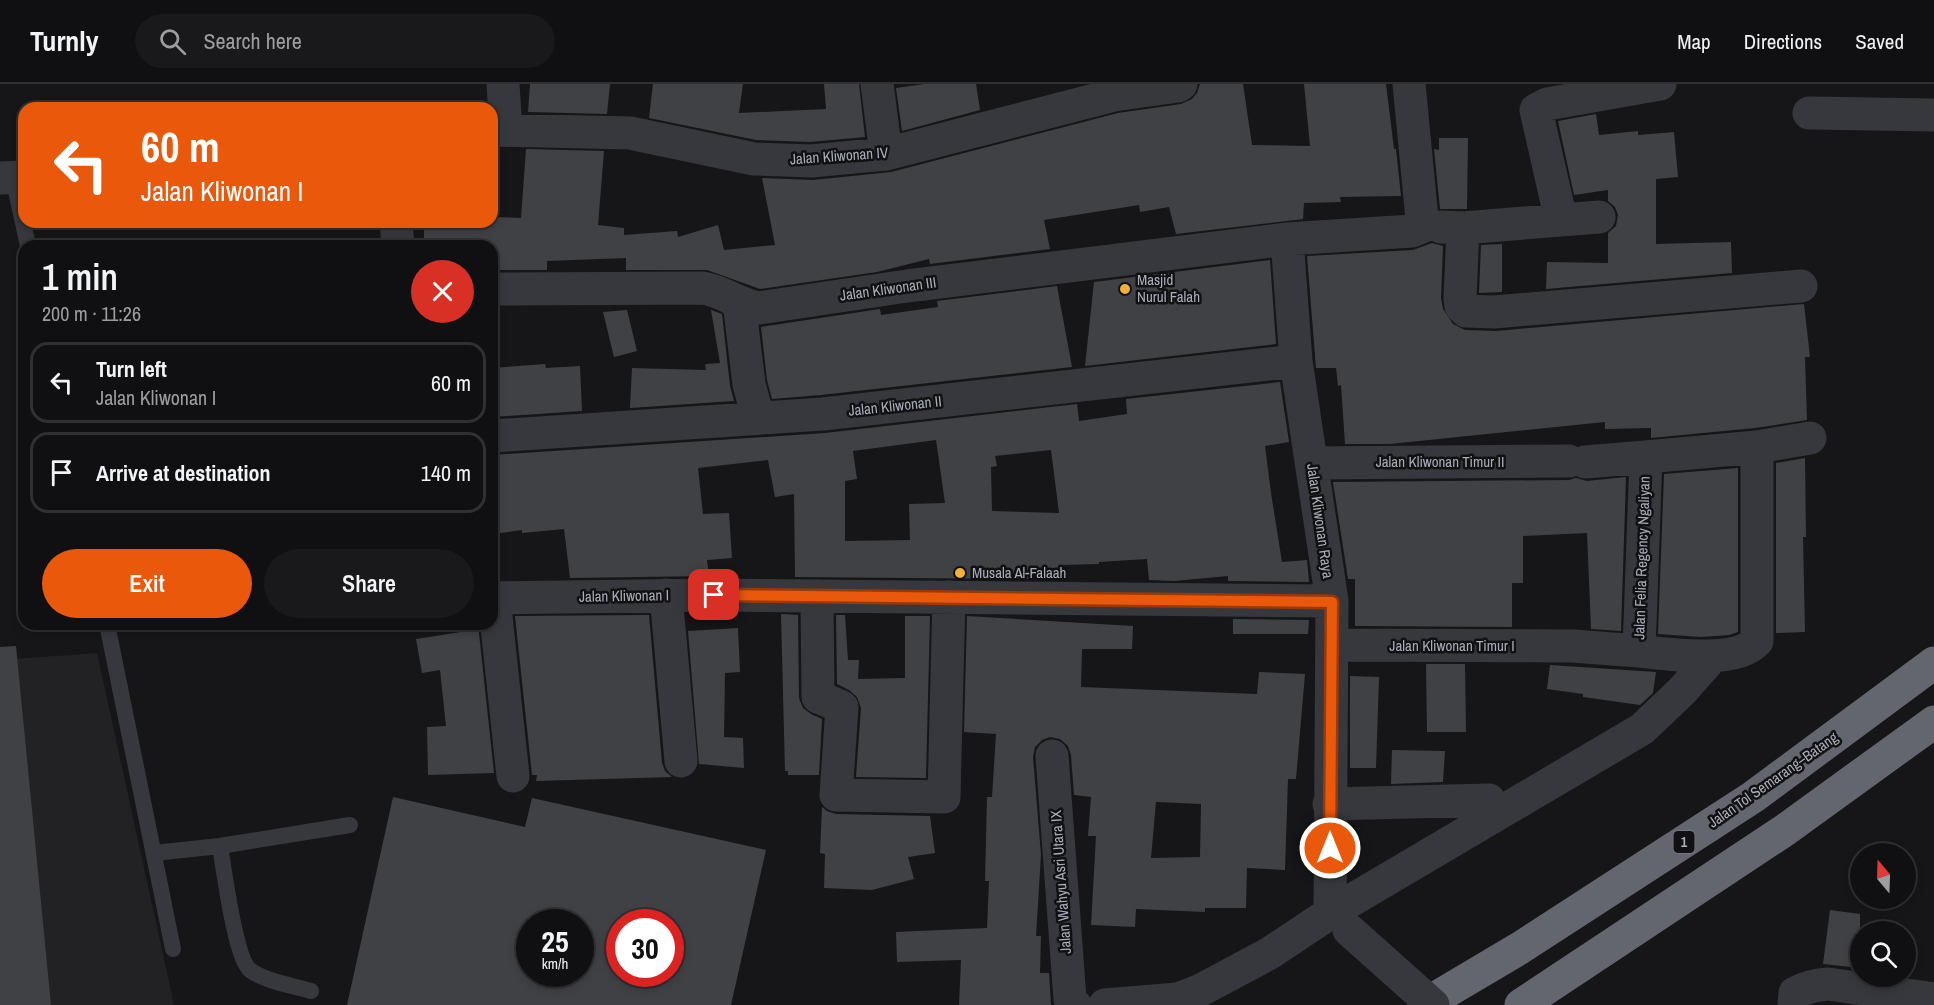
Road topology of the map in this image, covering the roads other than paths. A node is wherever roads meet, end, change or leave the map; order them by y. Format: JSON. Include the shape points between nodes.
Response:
{"nodes":[{"id":1,"x":503,"y":84,"type":"edge"},
{"id":2,"x":877,"y":84,"type":"edge"},
{"id":3,"x":1181,"y":84,"type":"edge"},
{"id":4,"x":1410,"y":84,"type":"edge"},
{"id":5,"x":1660,"y":84,"type":"edge"},
{"id":6,"x":1809,"y":113,"type":"dead end"},
{"id":7,"x":1934,"y":115,"type":"edge"},
{"id":8,"x":499,"y":130,"type":"edge"},
{"id":9,"x":886,"y":154,"type":"junction"},
{"id":10,"x":12,"y":177,"type":"edge"},
{"id":11,"x":18,"y":205,"type":"edge"},
{"id":12,"x":1599,"y":217,"type":"dead end"},
{"id":13,"x":1561,"y":220,"type":"junction"},
{"id":14,"x":1424,"y":226,"type":"junction"},
{"id":15,"x":1462,"y":228,"type":"junction"},
{"id":16,"x":1287,"y":238,"type":"junction"},
{"id":17,"x":1801,"y":286,"type":"dead end"},
{"id":18,"x":498,"y":289,"type":"edge"},
{"id":19,"x":739,"y":302,"type":"junction"},
{"id":20,"x":1296,"y":361,"type":"junction"},
{"id":21,"x":758,"y":418,"type":"junction"},
{"id":22,"x":498,"y":436,"type":"edge"},
{"id":23,"x":1810,"y":438,"type":"dead end"},
{"id":24,"x":1757,"y":447,"type":"junction"},
{"id":25,"x":1646,"y":457,"type":"junction"},
{"id":26,"x":1312,"y":463,"type":"junction"},
{"id":27,"x":666,"y":595,"type":"junction"},
{"id":28,"x":817,"y":596,"type":"junction"},
{"id":29,"x":949,"y":597,"type":"junction"},
{"id":30,"x":498,"y":598,"type":"edge"},
{"id":31,"x":1332,"y":602,"type":"junction"},
{"id":32,"x":107,"y":630,"type":"edge"},
{"id":33,"x":497,"y":630,"type":"edge"},
{"id":34,"x":1332,"y":645,"type":"junction"},
{"id":35,"x":1639,"y":651,"type":"junction"},
{"id":36,"x":1712,"y":657,"type":"junction"},
{"id":37,"x":1934,"y":663,"type":"edge"},
{"id":38,"x":1934,"y":722,"type":"edge"},
{"id":39,"x":1052,"y":756,"type":"dead end"},
{"id":40,"x":681,"y":761,"type":"dead end"},
{"id":41,"x":513,"y":776,"type":"dead end"},
{"id":42,"x":1489,"y":800,"type":"dead end"},
{"id":43,"x":1431,"y":801,"type":"junction"},
{"id":44,"x":1329,"y":804,"type":"junction"},
{"id":45,"x":350,"y":825,"type":"dead end"},
{"id":46,"x":220,"y":846,"type":"junction"},
{"id":47,"x":154,"y":853,"type":"junction"},
{"id":48,"x":1432,"y":854,"type":"junction"},
{"id":49,"x":1340,"y":922,"type":"junction"},
{"id":50,"x":172,"y":949,"type":"dead end"},
{"id":51,"x":311,"y":991,"type":"dead end"},
{"id":52,"x":1934,"y":999,"type":"edge"},
{"id":53,"x":1075,"y":1005,"type":"edge"},
{"id":54,"x":1105,"y":1005,"type":"edge"},
{"id":55,"x":1424,"y":1005,"type":"edge"},
{"id":56,"x":1433,"y":1005,"type":"edge"},
{"id":57,"x":1521,"y":1005,"type":"edge"},
{"id":58,"x":1794,"y":1005,"type":"edge"}],
"edges":[{"from":1,"to":8,"type":"street"},
{"from":2,"to":9,"type":"street"},
{"from":3,"to":9,"type":"street","name":"Jalan Kliwonan IV","via":[[1114,95]]},
{"from":4,"to":14,"type":"street"},
{"from":5,"to":13,"type":"street","via":[[1547,104],[1536,110]]},
{"from":6,"to":7,"type":"street"},
{"from":8,"to":9,"type":"street","name":"Jalan Kliwonan IV","via":[[630,133],[754,159],[811,161]]},
{"from":10,"to":11,"type":"lane"},
{"from":12,"to":13,"type":"street","name":"Jalan Kliwonan III"},
{"from":13,"to":15,"type":"street","name":"Jalan Kliwonan III"},
{"from":14,"to":15,"type":"street","name":"Jalan Kliwonan III"},
{"from":14,"to":16,"type":"street","name":"Jalan Kliwonan III","via":[[1403,232]]},
{"from":15,"to":17,"type":"street","via":[[1460,299],[1466,311],[1494,312]]},
{"from":16,"to":19,"type":"street","name":"Jalan Kliwonan III","via":[[759,308]]},
{"from":16,"to":20,"type":"street","name":"Jalan Kliwonan Raya"},
{"from":18,"to":19,"type":"street","name":"Jalan Kliwonan III","via":[[704,288]]},
{"from":19,"to":21,"type":"street","via":[[749,384]]},
{"from":20,"to":21,"type":"street","name":"Jalan Kliwonan II"},
{"from":20,"to":26,"type":"street","name":"Jalan Kliwonan Raya"},
{"from":21,"to":22,"type":"street","name":"Jalan Kliwonan II"},
{"from":23,"to":24,"type":"street"},
{"from":24,"to":25,"type":"street","name":"Jalan Felia Regency Ngaliyan"},
{"from":24,"to":36,"type":"street","name":"Jalan Felia Regency Ngaliyan","via":[[1756,641],[1747,648]]},
{"from":25,"to":26,"type":"street","name":"Jalan Kliwonan Timur II","via":[[1577,462]]},
{"from":25,"to":35,"type":"street","name":"Jalan Felia Regency Ngaliyan"},
{"from":26,"to":31,"type":"street","name":"Jalan Kliwonan Raya"},
{"from":27,"to":28,"type":"street","name":"Jalan Kliwonan I"},
{"from":27,"to":30,"type":"street","name":"Jalan Kliwonan I"},
{"from":27,"to":40,"type":"street"},
{"from":28,"to":29,"type":"street","name":"Jalan Kliwonan I"},
{"from":28,"to":29,"type":"street","via":[[818,698],[842,707],[836,795],[944,797]]},
{"from":29,"to":31,"type":"street","name":"Jalan Kliwonan I"},
{"from":31,"to":34,"type":"street","name":"Jalan Kliwonan Raya"},
{"from":32,"to":47,"type":"lane"},
{"from":33,"to":41,"type":"street"},
{"from":34,"to":35,"type":"street","name":"Jalan Kliwonan Timur I","via":[[1573,646]]},
{"from":34,"to":44,"type":"street","name":"Jalan Kliwonan Raya"},
{"from":35,"to":36,"type":"street","name":"Jalan Felia Regency Ngaliyan"},
{"from":36,"to":48,"type":"street","via":[[1642,729]]},
{"from":37,"to":55,"type":"highway","name":"Jalan Tol Semarang–Batang","number":"1","via":[[1753,797],[1520,948]]},
{"from":38,"to":57,"type":"highway","via":[[1785,830]]},
{"from":39,"to":53,"type":"street","name":"Jalan Wahyu Asri Utara IX","via":[[1070,999]]},
{"from":42,"to":43,"type":"street"},
{"from":43,"to":44,"type":"street"},
{"from":43,"to":48,"type":"street"},
{"from":44,"to":49,"type":"street","name":"Jalan Kliwonan Raya"},
{"from":45,"to":46,"type":"lane"},
{"from":46,"to":47,"type":"lane"},
{"from":46,"to":51,"type":"lane","via":[[238,944],[248,968],[258,975]]},
{"from":47,"to":50,"type":"lane"},
{"from":48,"to":49,"type":"street"},
{"from":49,"to":54,"type":"street","via":[[1178,999]]},
{"from":49,"to":56,"type":"street","bridge":true},
{"from":52,"to":58,"type":"street","via":[[1828,984],[1795,993]]}]}
